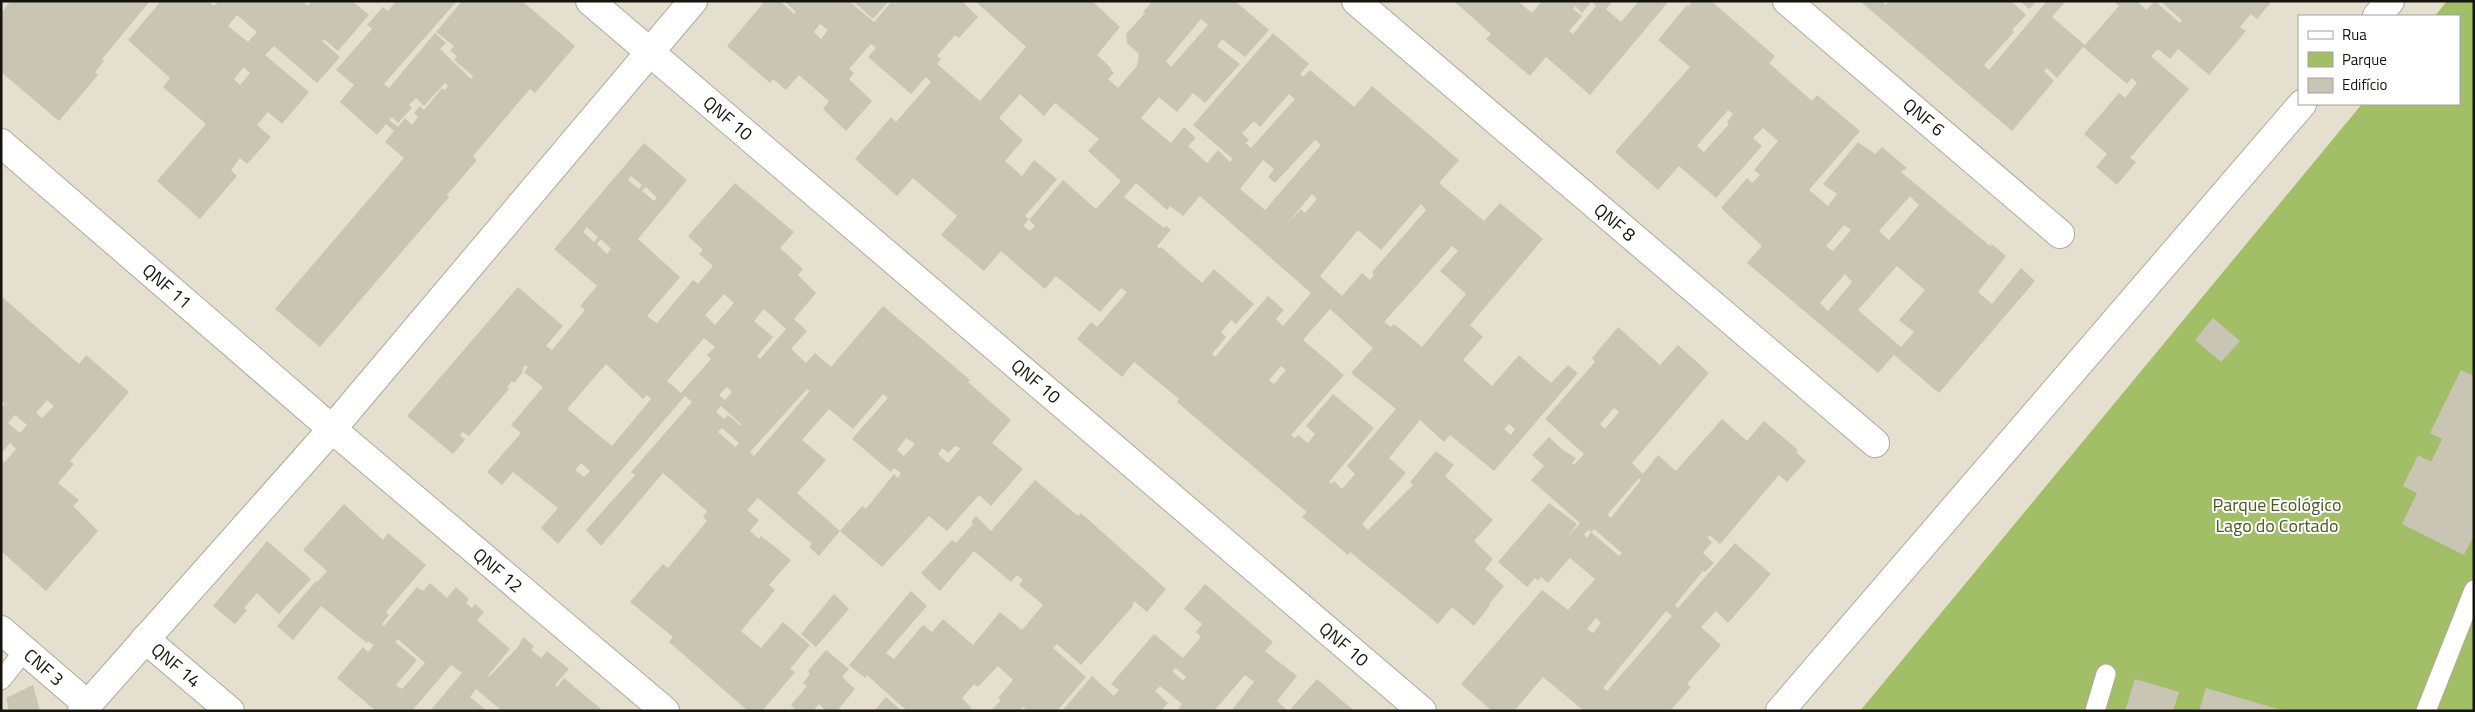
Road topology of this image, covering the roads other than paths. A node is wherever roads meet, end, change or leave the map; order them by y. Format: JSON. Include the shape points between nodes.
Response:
{"nodes":[{"id":1,"x":590,"y":1,"type":"edge"},
{"id":2,"x":693,"y":1,"type":"edge"},
{"id":3,"x":1356,"y":1,"type":"edge"},
{"id":4,"x":1787,"y":1,"type":"edge"},
{"id":5,"x":2390,"y":1,"type":"edge"},
{"id":6,"x":2378,"y":15,"type":"edge"},
{"id":7,"x":650,"y":52,"type":"junction"},
{"id":8,"x":2301,"y":105,"type":"edge"},
{"id":9,"x":1,"y":143,"type":"edge"},
{"id":10,"x":2060,"y":234,"type":"dead end"},
{"id":11,"x":332,"y":429,"type":"junction"},
{"id":12,"x":1875,"y":443,"type":"dead end"},
{"id":13,"x":2474,"y":590,"type":"edge"},
{"id":14,"x":1,"y":630,"type":"edge"},
{"id":15,"x":145,"y":639,"type":"junction"},
{"id":16,"x":25,"y":650,"type":"junction"},
{"id":17,"x":2106,"y":674,"type":"dead end"},
{"id":18,"x":1,"y":680,"type":"edge"},
{"id":19,"x":84,"y":707,"type":"edge"},
{"id":20,"x":230,"y":711,"type":"edge"},
{"id":21,"x":665,"y":711,"type":"edge"},
{"id":22,"x":1422,"y":711,"type":"edge"},
{"id":23,"x":1780,"y":711,"type":"edge"},
{"id":24,"x":2095,"y":711,"type":"edge"},
{"id":25,"x":2426,"y":711,"type":"edge"}],
"edges":[{"from":1,"to":7,"type":"street","name":"QNF 10"},
{"from":2,"to":7,"type":"street"},
{"from":3,"to":12,"type":"street","name":"QNF 8"},
{"from":4,"to":10,"type":"street","name":"QNF 6"},
{"from":5,"to":6,"type":"street"},
{"from":7,"to":11,"type":"street"},
{"from":7,"to":22,"type":"street","name":"QNF 10"},
{"from":8,"to":23,"type":"street"},
{"from":9,"to":11,"type":"street","name":"QNF 11"},
{"from":11,"to":15,"type":"street"},
{"from":11,"to":21,"type":"street","name":"QNF 12"},
{"from":13,"to":25,"type":"lane"},
{"from":14,"to":16,"type":"street","name":"CNF 3"},
{"from":15,"to":19,"type":"street"},
{"from":15,"to":20,"type":"street","name":"QNF 14"},
{"from":16,"to":18,"type":"lane"},
{"from":16,"to":19,"type":"street","name":"CNF 3"},
{"from":17,"to":24,"type":"lane"}]}
